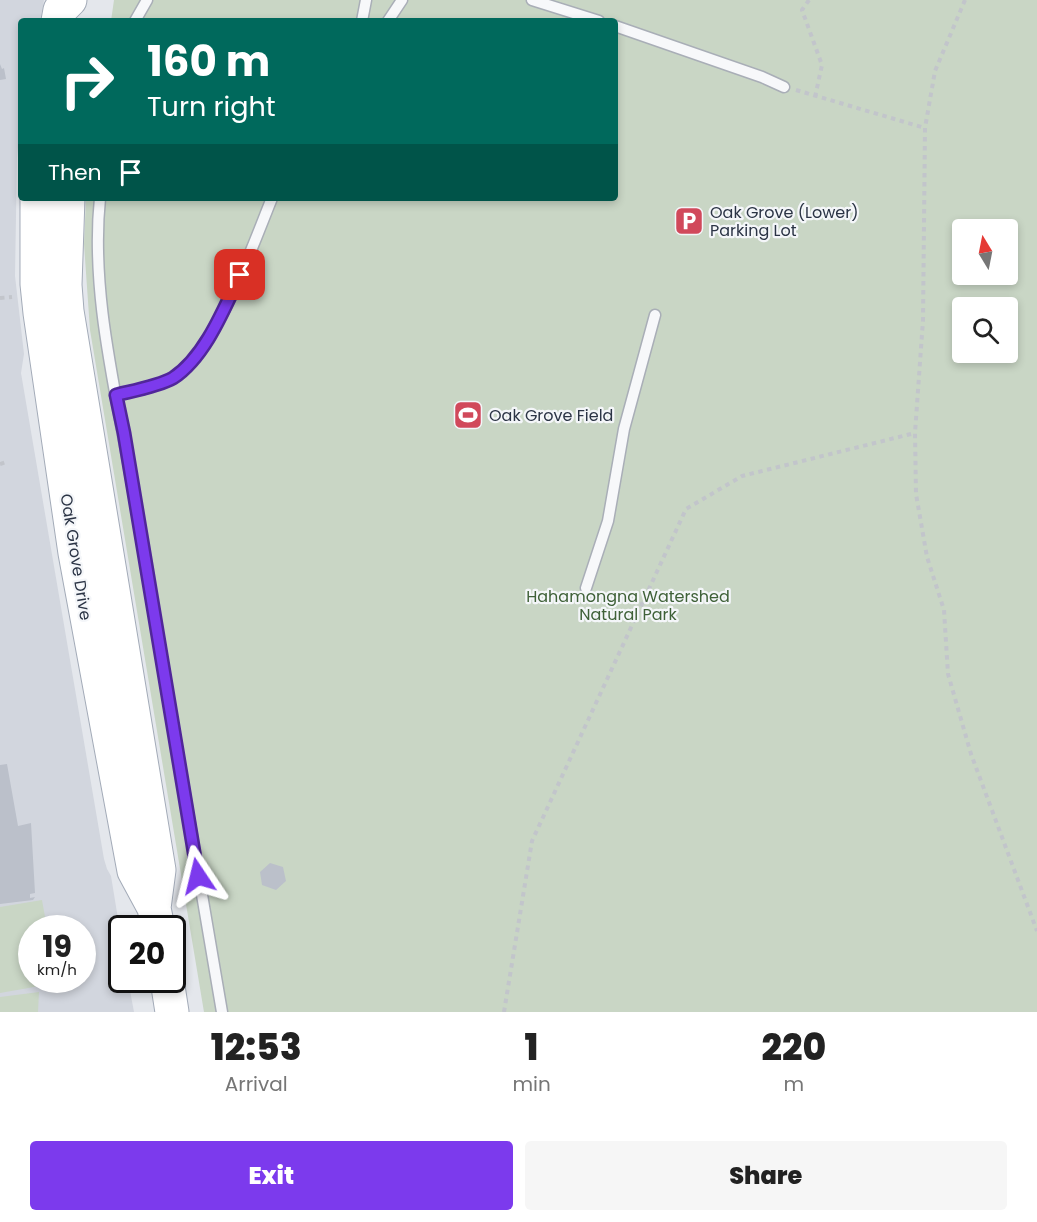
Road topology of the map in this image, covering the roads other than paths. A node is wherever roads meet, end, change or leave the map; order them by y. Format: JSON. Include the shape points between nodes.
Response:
{"nodes":[{"id":1,"x":70,"y":0,"type":"edge"},
{"id":2,"x":86,"y":0,"type":"edge"},
{"id":3,"x":147,"y":0,"type":"edge"},
{"id":4,"x":366,"y":0,"type":"edge"},
{"id":5,"x":402,"y":0,"type":"edge"},
{"id":6,"x":531,"y":0,"type":"edge"},
{"id":7,"x":59,"y":18,"type":"edge"},
{"id":8,"x":86,"y":18,"type":"edge"},
{"id":9,"x":137,"y":18,"type":"edge"},
{"id":10,"x":363,"y":18,"type":"edge"},
{"id":11,"x":390,"y":18,"type":"edge"},
{"id":12,"x":589,"y":18,"type":"edge"},
{"id":13,"x":618,"y":27,"type":"edge"},
{"id":14,"x":784,"y":87,"type":"road end"},
{"id":15,"x":37,"y":201,"type":"edge"},
{"id":16,"x":68,"y":201,"type":"edge"},
{"id":17,"x":100,"y":201,"type":"edge"},
{"id":18,"x":271,"y":201,"type":"edge"},
{"id":19,"x":656,"y":315,"type":"dead end"},
{"id":20,"x":116,"y":395,"type":"junction"},
{"id":21,"x":586,"y":588,"type":"dead end"},
{"id":22,"x":155,"y":915,"type":"edge"},
{"id":23,"x":156,"y":915,"type":"edge"},
{"id":24,"x":168,"y":993,"type":"edge"},
{"id":25,"x":172,"y":1012,"type":"edge"},
{"id":26,"x":222,"y":1012,"type":"edge"}],
"edges":[{"from":1,"to":7,"type":"main road","via":[[60,10]]},
{"from":2,"to":8,"type":"main road"},
{"from":3,"to":9,"type":"lane"},
{"from":4,"to":10,"type":"lane"},
{"from":5,"to":11,"type":"lane"},
{"from":6,"to":12,"type":"lane"},
{"from":13,"to":14,"type":"lane"},
{"from":15,"to":22,"type":"main road","name":"Oak Grove Drive","via":[[40,313],[75,553],[134,871]]},
{"from":16,"to":23,"type":"main road","name":"Oak Grove Drive","via":[[67,311],[159,870]]},
{"from":17,"to":20,"type":"lane","via":[[100,286]]},
{"from":18,"to":20,"type":"lane","via":[[216,326],[188,366],[171,379]]},
{"from":19,"to":21,"type":"lane","via":[[624,429],[608,521]]},
{"from":20,"to":26,"type":"lane"},
{"from":24,"to":25,"type":"main road"}]}
